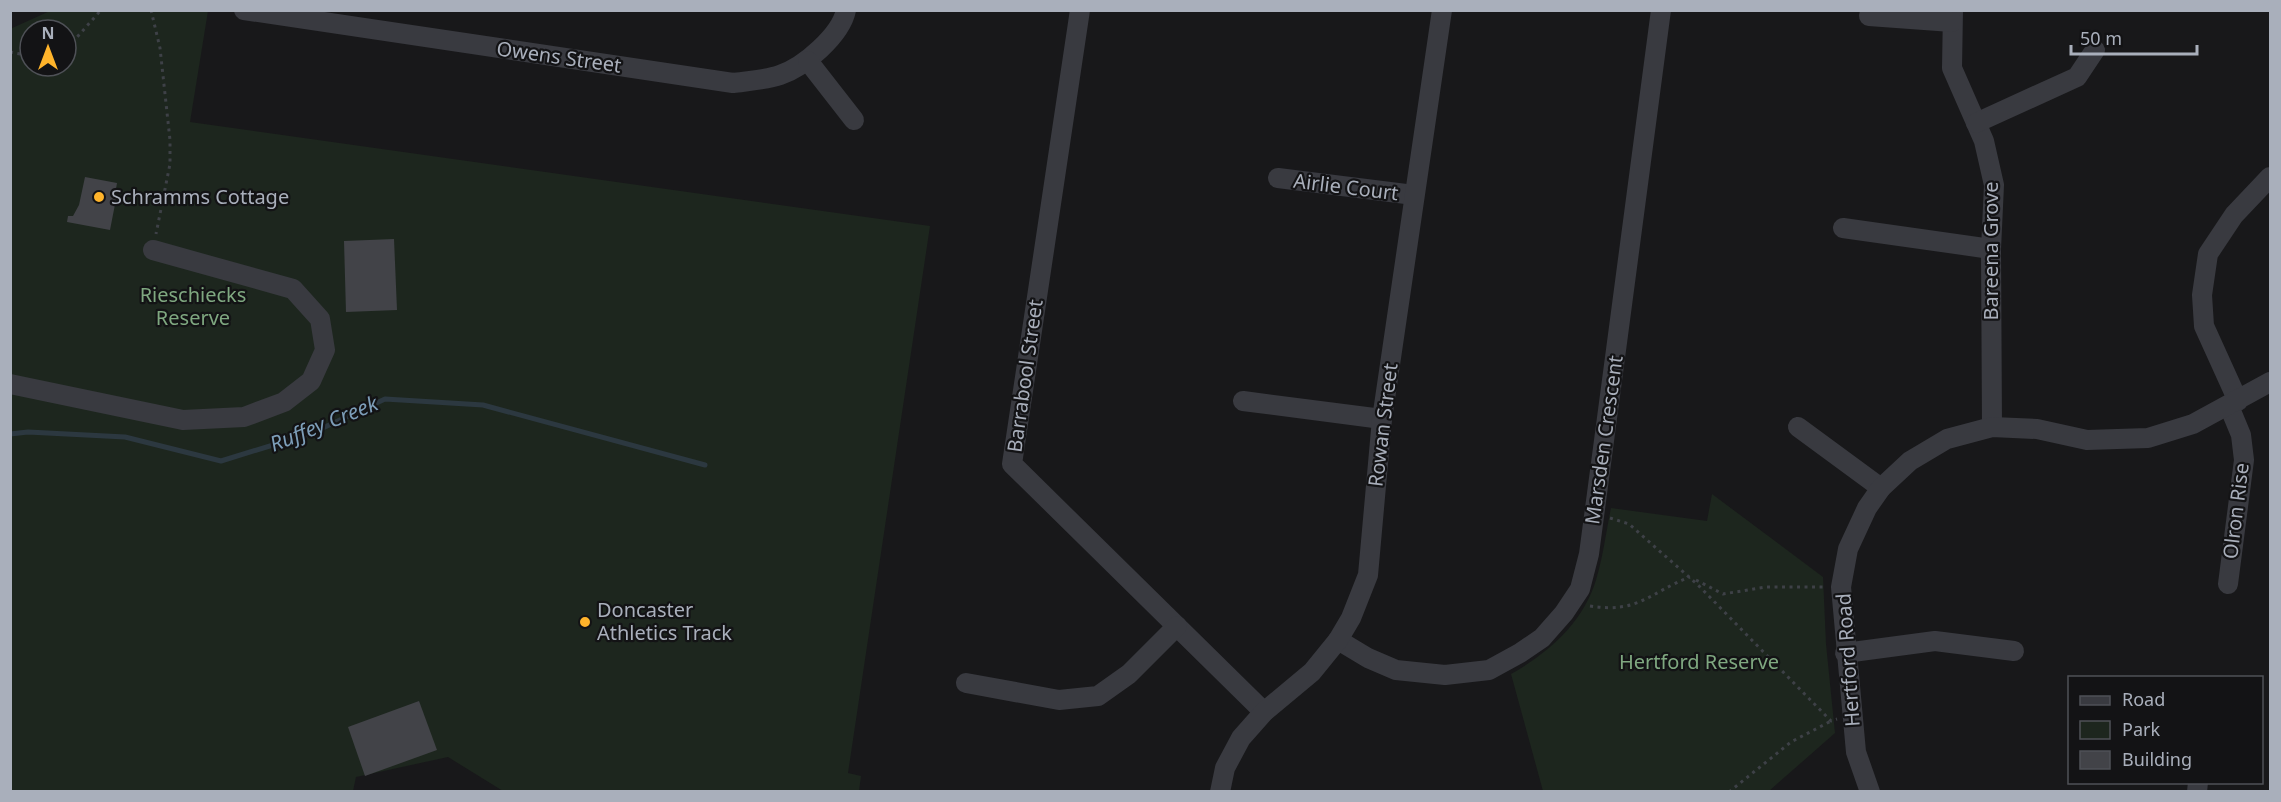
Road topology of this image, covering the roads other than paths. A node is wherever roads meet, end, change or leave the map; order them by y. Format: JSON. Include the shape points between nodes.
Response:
{"nodes":[{"id":1,"x":244,"y":10,"type":"edge"},
{"id":2,"x":846,"y":10,"type":"edge"},
{"id":3,"x":1080,"y":10,"type":"edge"},
{"id":4,"x":1442,"y":10,"type":"edge"},
{"id":5,"x":1661,"y":10,"type":"edge"},
{"id":6,"x":1869,"y":16,"type":"dead end"},
{"id":7,"x":1953,"y":16,"type":"edge"},
{"id":8,"x":2095,"y":50,"type":"dead end"},
{"id":9,"x":808,"y":61,"type":"junction"},
{"id":10,"x":854,"y":120,"type":"dead end"},
{"id":11,"x":1976,"y":123,"type":"junction"},
{"id":12,"x":2271,"y":177,"type":"edge"},
{"id":13,"x":1278,"y":178,"type":"dead end"},
{"id":14,"x":1414,"y":195,"type":"junction"},
{"id":15,"x":1843,"y":228,"type":"dead end"},
{"id":16,"x":1991,"y":249,"type":"junction"},
{"id":17,"x":153,"y":250,"type":"road end"},
{"id":18,"x":2271,"y":382,"type":"edge"},
{"id":19,"x":10,"y":384,"type":"edge"},
{"id":20,"x":1243,"y":401,"type":"dead end"},
{"id":21,"x":2233,"y":403,"type":"junction"},
{"id":22,"x":1382,"y":419,"type":"junction"},
{"id":23,"x":1798,"y":427,"type":"dead end"},
{"id":24,"x":1992,"y":427,"type":"junction"},
{"id":25,"x":1881,"y":488,"type":"junction"},
{"id":26,"x":2228,"y":584,"type":"dead end"},
{"id":27,"x":1177,"y":626,"type":"junction"},
{"id":28,"x":1338,"y":640,"type":"junction"},
{"id":29,"x":2014,"y":651,"type":"dead end"},
{"id":30,"x":1845,"y":652,"type":"junction"},
{"id":31,"x":966,"y":683,"type":"dead end"},
{"id":32,"x":1264,"y":712,"type":"junction"},
{"id":33,"x":1220,"y":792,"type":"edge"},
{"id":34,"x":1870,"y":792,"type":"edge"}],
"edges":[{"from":1,"to":9,"type":"street","name":"Owens Street","via":[[734,83],[780,76]]},
{"from":2,"to":9,"type":"street","name":"Owens Street","via":[[845,17]]},
{"from":3,"to":27,"type":"street","name":"Barrabool Street","via":[[1012,464]]},
{"from":4,"to":14,"type":"street","name":"Rowan Street"},
{"from":5,"to":28,"type":"street","name":"Marsden Crescent","via":[[1594,513],[1580,589],[1542,638],[1489,670],[1445,675],[1396,670]]},
{"from":6,"to":7,"type":"street"},
{"from":7,"to":11,"type":"street","name":"Bareena Grove","via":[[1952,68]]},
{"from":8,"to":11,"type":"street","via":[[2077,77]]},
{"from":9,"to":10,"type":"street"},
{"from":11,"to":16,"type":"street","name":"Bareena Grove","via":[[1994,185]]},
{"from":12,"to":21,"type":"street","name":"Olron Rise","via":[[2234,215],[2208,254],[2202,296],[2204,326]]},
{"from":13,"to":14,"type":"street","name":"Airlie Court"},
{"from":14,"to":22,"type":"street","name":"Rowan Street"},
{"from":15,"to":16,"type":"street"},
{"from":16,"to":24,"type":"street","name":"Bareena Grove"},
{"from":17,"to":19,"type":"street","via":[[292,289],[320,319],[325,350],[311,381],[284,402],[244,417],[183,420]]},
{"from":18,"to":21,"type":"street","name":"Hertford Road"},
{"from":20,"to":22,"type":"street"},
{"from":21,"to":24,"type":"street","name":"Hertford Road","via":[[2193,424],[2148,438],[2087,441],[2037,429]]},
{"from":21,"to":26,"type":"street","name":"Olron Rise","via":[[2244,460]]},
{"from":22,"to":28,"type":"street","name":"Rowan Street","via":[[1368,575]]},
{"from":23,"to":25,"type":"street"},
{"from":24,"to":25,"type":"street","name":"Hertford Road","via":[[1947,439],[1910,460]]},
{"from":25,"to":30,"type":"street","name":"Hertford Road","via":[[1848,549],[1841,587]]},
{"from":27,"to":31,"type":"street","via":[[1129,674],[1098,696],[1059,700]]},
{"from":27,"to":32,"type":"street","name":"Barrabool Street"},
{"from":28,"to":32,"type":"street","name":"Rowan Street","via":[[1312,672]]},
{"from":29,"to":30,"type":"street","via":[[1935,641]]},
{"from":30,"to":34,"type":"street","name":"Hertford Road","via":[[1856,752]]},
{"from":32,"to":33,"type":"street","name":"Rowan Street","via":[[1241,738],[1225,768]]}]}
